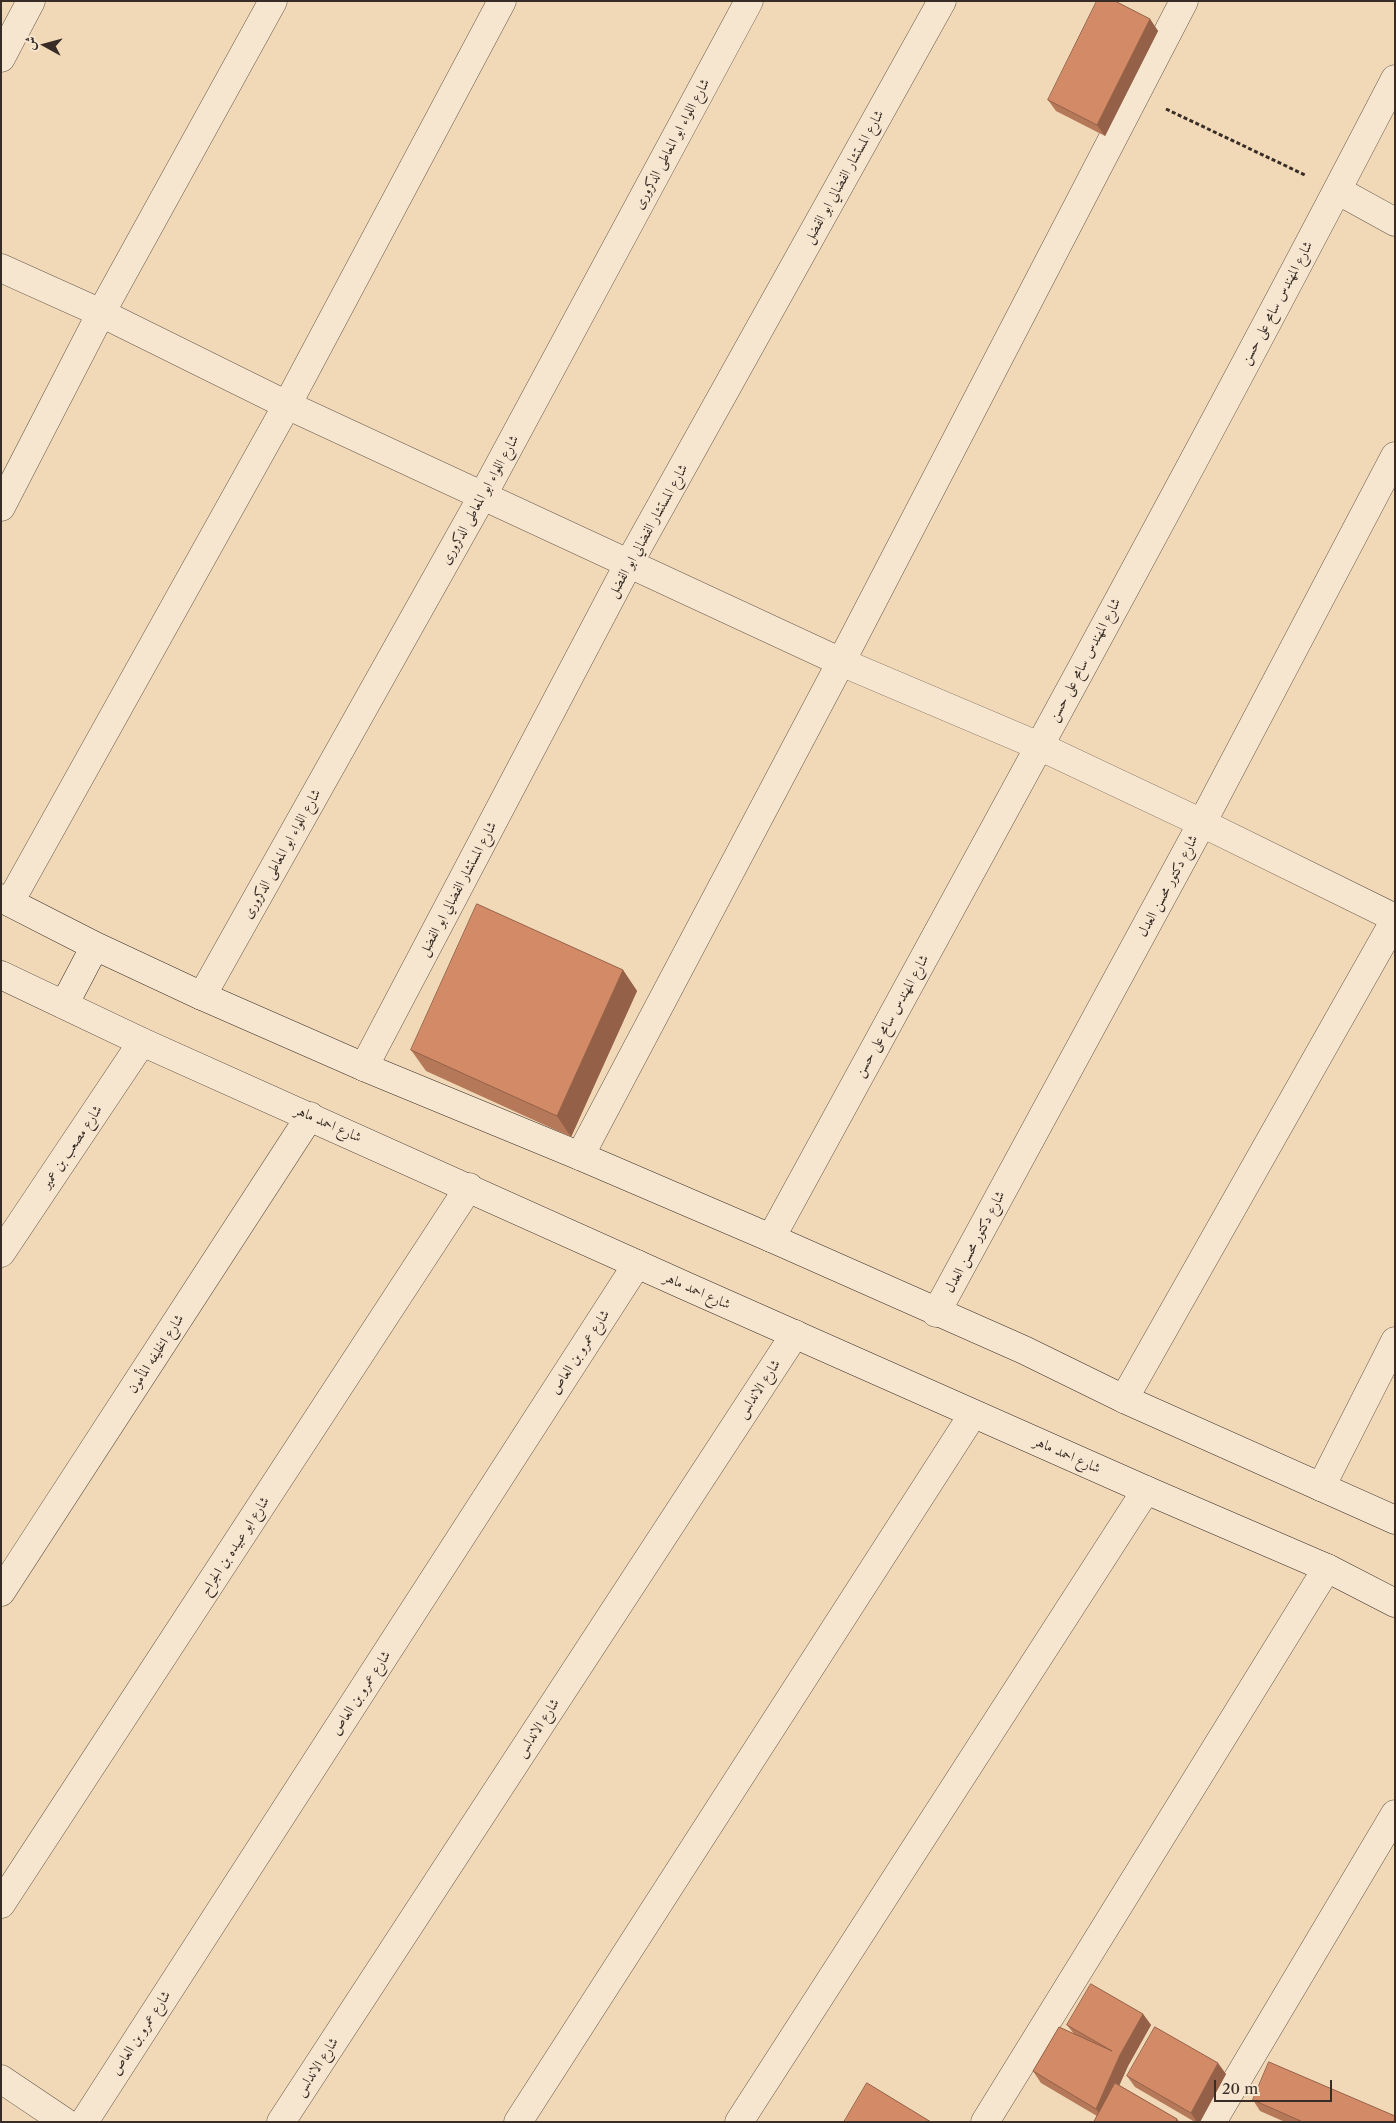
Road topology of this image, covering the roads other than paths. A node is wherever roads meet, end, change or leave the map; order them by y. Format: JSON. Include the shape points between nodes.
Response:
{"nodes":[{"id":1,"x":31,"y":1,"type":"edge"},
{"id":2,"x":273,"y":1,"type":"edge"},
{"id":3,"x":502,"y":1,"type":"edge"},
{"id":4,"x":749,"y":1,"type":"edge"},
{"id":5,"x":942,"y":1,"type":"edge"},
{"id":6,"x":1184,"y":1,"type":"edge"},
{"id":7,"x":1,"y":58,"type":"edge"},
{"id":8,"x":1395,"y":79,"type":"edge"},
{"id":9,"x":1337,"y":190,"type":"junction"},
{"id":10,"x":1395,"y":222,"type":"edge"},
{"id":11,"x":1,"y":268,"type":"edge"},
{"id":12,"x":101,"y":313,"type":"junction"},
{"id":13,"x":287,"y":405,"type":"junction"},
{"id":14,"x":1395,"y":456,"type":"edge"},
{"id":15,"x":483,"y":495,"type":"junction"},
{"id":16,"x":1,"y":507,"type":"edge"},
{"id":17,"x":629,"y":564,"type":"junction"},
{"id":18,"x":842,"y":662,"type":"junction"},
{"id":19,"x":1039,"y":746,"type":"junction"},
{"id":20,"x":1202,"y":823,"type":"junction"},
{"id":21,"x":6,"y":900,"type":"edge"},
{"id":22,"x":1395,"y":919,"type":"edge"},
{"id":23,"x":95,"y":946,"type":"junction"},
{"id":24,"x":1,"y":975,"type":"edge"},
{"id":25,"x":202,"y":996,"type":"junction"},
{"id":26,"x":64,"y":1005,"type":"junction"},
{"id":27,"x":142,"y":1042,"type":"junction"},
{"id":28,"x":364,"y":1067,"type":"junction"},
{"id":29,"x":310,"y":1116,"type":"junction"},
{"id":30,"x":580,"y":1156,"type":"junction"},
{"id":31,"x":469,"y":1187,"type":"junction"},
{"id":32,"x":771,"y":1238,"type":"junction"},
{"id":33,"x":1,"y":1253,"type":"edge"},
{"id":34,"x":638,"y":1264,"type":"junction"},
{"id":35,"x":936,"y":1313,"type":"junction"},
{"id":36,"x":795,"y":1334,"type":"junction"},
{"id":37,"x":1395,"y":1341,"type":"edge"},
{"id":38,"x":1124,"y":1399,"type":"junction"},
{"id":39,"x":973,"y":1414,"type":"junction"},
{"id":40,"x":1321,"y":1487,"type":"junction"},
{"id":41,"x":1146,"y":1490,"type":"junction"},
{"id":42,"x":1395,"y":1520,"type":"edge"},
{"id":43,"x":1327,"y":1568,"type":"junction"},
{"id":44,"x":1,"y":1592,"type":"edge"},
{"id":45,"x":1395,"y":1603,"type":"edge"},
{"id":46,"x":1395,"y":1814,"type":"edge"},
{"id":47,"x":1,"y":1904,"type":"edge"},
{"id":48,"x":1,"y":2079,"type":"edge"},
{"id":49,"x":65,"y":2122,"type":"edge"},
{"id":50,"x":84,"y":2122,"type":"edge"},
{"id":51,"x":281,"y":2122,"type":"edge"},
{"id":52,"x":518,"y":2122,"type":"edge"},
{"id":53,"x":739,"y":2122,"type":"edge"},
{"id":54,"x":985,"y":2122,"type":"edge"},
{"id":55,"x":1212,"y":2122,"type":"edge"}],
"edges":[{"from":1,"to":7,"type":"street"},
{"from":2,"to":12,"type":"street"},
{"from":3,"to":13,"type":"street"},
{"from":4,"to":15,"type":"street","name":"شارع اللواء ابو المعاطى الدكرورى"},
{"from":5,"to":17,"type":"street","name":"شارع المستشار الفضالي ابو الفضل"},
{"from":6,"to":18,"type":"street"},
{"from":8,"to":9,"type":"street","name":"شارع المهندس سامح على حسن"},
{"from":9,"to":10,"type":"street"},
{"from":9,"to":19,"type":"street","name":"شارع المهندس سامح على حسن"},
{"from":11,"to":12,"type":"street"},
{"from":12,"to":13,"type":"street"},
{"from":12,"to":16,"type":"street"},
{"from":13,"to":15,"type":"street"},
{"from":13,"to":21,"type":"street"},
{"from":14,"to":20,"type":"street","name":"شارع دكتور محسن العدل"},
{"from":15,"to":17,"type":"street"},
{"from":15,"to":25,"type":"street","name":"شارع اللواء ابو المعاطى الدكرورى"},
{"from":17,"to":18,"type":"street"},
{"from":17,"to":28,"type":"street","name":"شارع المستشار الفضالي ابو الفضل"},
{"from":18,"to":19,"type":"street"},
{"from":18,"to":30,"type":"street"},
{"from":19,"to":20,"type":"street"},
{"from":19,"to":32,"type":"street","name":"شارع المهندس سامح على حسن"},
{"from":20,"to":22,"type":"street"},
{"from":20,"to":35,"type":"street","name":"شارع دكتور محسن العدل"},
{"from":21,"to":23,"type":"street"},
{"from":22,"to":38,"type":"street"},
{"from":23,"to":25,"type":"street"},
{"from":23,"to":26,"type":"street"},
{"from":24,"to":26,"type":"street","name":"شارع احمد ماهر"},
{"from":25,"to":28,"type":"street"},
{"from":26,"to":27,"type":"street","name":"شارع احمد ماهر"},
{"from":27,"to":29,"type":"street","name":"شارع احمد ماهر"},
{"from":27,"to":33,"type":"street","name":"شارع مصعب بن عمير"},
{"from":28,"to":30,"type":"street"},
{"from":29,"to":31,"type":"street","name":"شارع احمد ماهر"},
{"from":29,"to":44,"type":"street","name":"شارع الخليفه المأمون"},
{"from":30,"to":32,"type":"street"},
{"from":31,"to":34,"type":"street","name":"شارع احمد ماهر"},
{"from":31,"to":47,"type":"street","name":"شارع ابو عبيده بن الجراح"},
{"from":32,"to":35,"type":"street"},
{"from":34,"to":36,"type":"street","name":"شارع احمد ماهر"},
{"from":34,"to":50,"type":"street","name":"شارع عمرو بن العاص"},
{"from":35,"to":38,"type":"street","via":[[1024,1350]]},
{"from":36,"to":39,"type":"street","name":"شارع احمد ماهر"},
{"from":36,"to":51,"type":"street","name":"شارع الاندلس"},
{"from":37,"to":40,"type":"street"},
{"from":38,"to":40,"type":"street"},
{"from":39,"to":41,"type":"street","name":"شارع احمد ماهر"},
{"from":39,"to":52,"type":"street"},
{"from":40,"to":42,"type":"street"},
{"from":41,"to":43,"type":"street","name":"شارع احمد ماهر"},
{"from":41,"to":53,"type":"street"},
{"from":43,"to":45,"type":"street","name":"شارع احمد ماهر"},
{"from":43,"to":54,"type":"street"},
{"from":46,"to":55,"type":"street"},
{"from":48,"to":49,"type":"street"}]}
